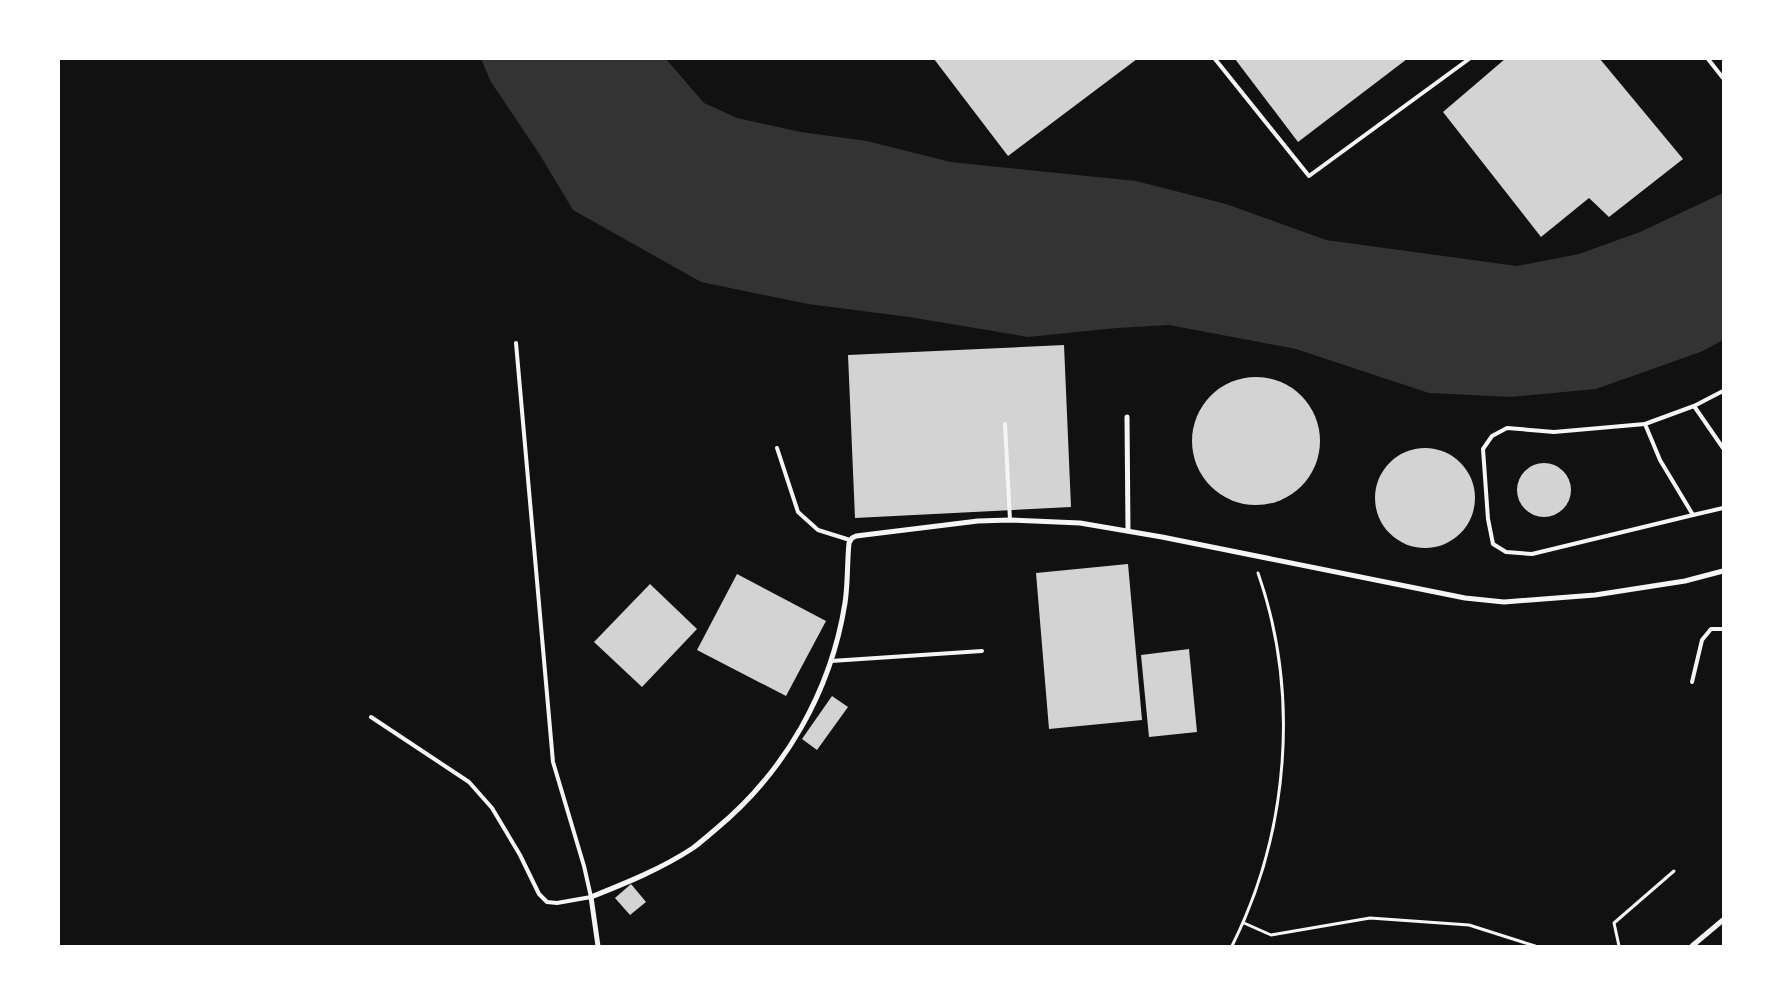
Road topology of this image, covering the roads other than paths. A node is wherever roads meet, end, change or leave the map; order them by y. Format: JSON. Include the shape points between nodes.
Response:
{"nodes":[{"id":1,"x":1215,"y":59,"type":"edge"},
{"id":2,"x":1469,"y":59,"type":"edge"},
{"id":3,"x":1708,"y":59,"type":"edge"},
{"id":4,"x":1723,"y":78,"type":"edge"},
{"id":5,"x":516,"y":343,"type":"dead end"},
{"id":6,"x":1723,"y":391,"type":"edge"},
{"id":7,"x":1694,"y":406,"type":"junction"},
{"id":8,"x":1127,"y":417,"type":"dead end"},
{"id":9,"x":1006,"y":424,"type":"dead end"},
{"id":10,"x":1645,"y":424,"type":"junction"},
{"id":11,"x":777,"y":448,"type":"dead end"},
{"id":12,"x":1723,"y":448,"type":"edge"},
{"id":13,"x":1723,"y":508,"type":"edge"},
{"id":14,"x":1694,"y":515,"type":"junction"},
{"id":15,"x":1010,"y":520,"type":"junction"},
{"id":16,"x":1128,"y":531,"type":"junction"},
{"id":17,"x":850,"y":540,"type":"junction"},
{"id":18,"x":1723,"y":572,"type":"edge"},
{"id":19,"x":1723,"y":629,"type":"edge"},
{"id":20,"x":982,"y":651,"type":"dead end"},
{"id":21,"x":831,"y":661,"type":"junction"},
{"id":22,"x":1692,"y":682,"type":"dead end"},
{"id":23,"x":371,"y":717,"type":"dead end"},
{"id":24,"x":591,"y":897,"type":"junction"},
{"id":25,"x":1723,"y":920,"type":"edge"},
{"id":26,"x":598,"y":946,"type":"edge"},
{"id":27,"x":1692,"y":946,"type":"edge"}],
"edges":[{"from":1,"to":2,"type":"lane","via":[[1309,176]]},
{"from":3,"to":4,"type":"lane"},
{"from":5,"to":24,"type":"lane","via":[[553,762]]},
{"from":6,"to":7,"type":"lane"},
{"from":7,"to":10,"type":"lane"},
{"from":7,"to":12,"type":"lane"},
{"from":8,"to":16,"type":"street"},
{"from":9,"to":15,"type":"lane"},
{"from":10,"to":14,"type":"lane","via":[[1660,460]]},
{"from":10,"to":14,"type":"lane","via":[[1554,432],[1507,428],[1492,436],[1483,449],[1493,544],[1506,552],[1532,554]]},
{"from":11,"to":17,"type":"lane","via":[[798,512],[818,530]]},
{"from":13,"to":14,"type":"lane"},
{"from":15,"to":16,"type":"street","via":[[1080,523]]},
{"from":15,"to":17,"type":"street","via":[[913,528],[856,536]]},
{"from":16,"to":18,"type":"street","via":[[1465,598],[1504,602],[1595,595]]},
{"from":17,"to":21,"type":"street","via":[[845,603]]},
{"from":19,"to":22,"type":"lane","via":[[1710,629],[1702,640]]},
{"from":20,"to":21,"type":"lane"},
{"from":21,"to":24,"type":"street","via":[[804,724],[778,766],[739,810],[694,847],[642,877]]},
{"from":23,"to":24,"type":"lane","via":[[469,782],[492,808],[539,894],[548,902]]},
{"from":24,"to":26,"type":"street"},
{"from":25,"to":27,"type":"street"}]}
